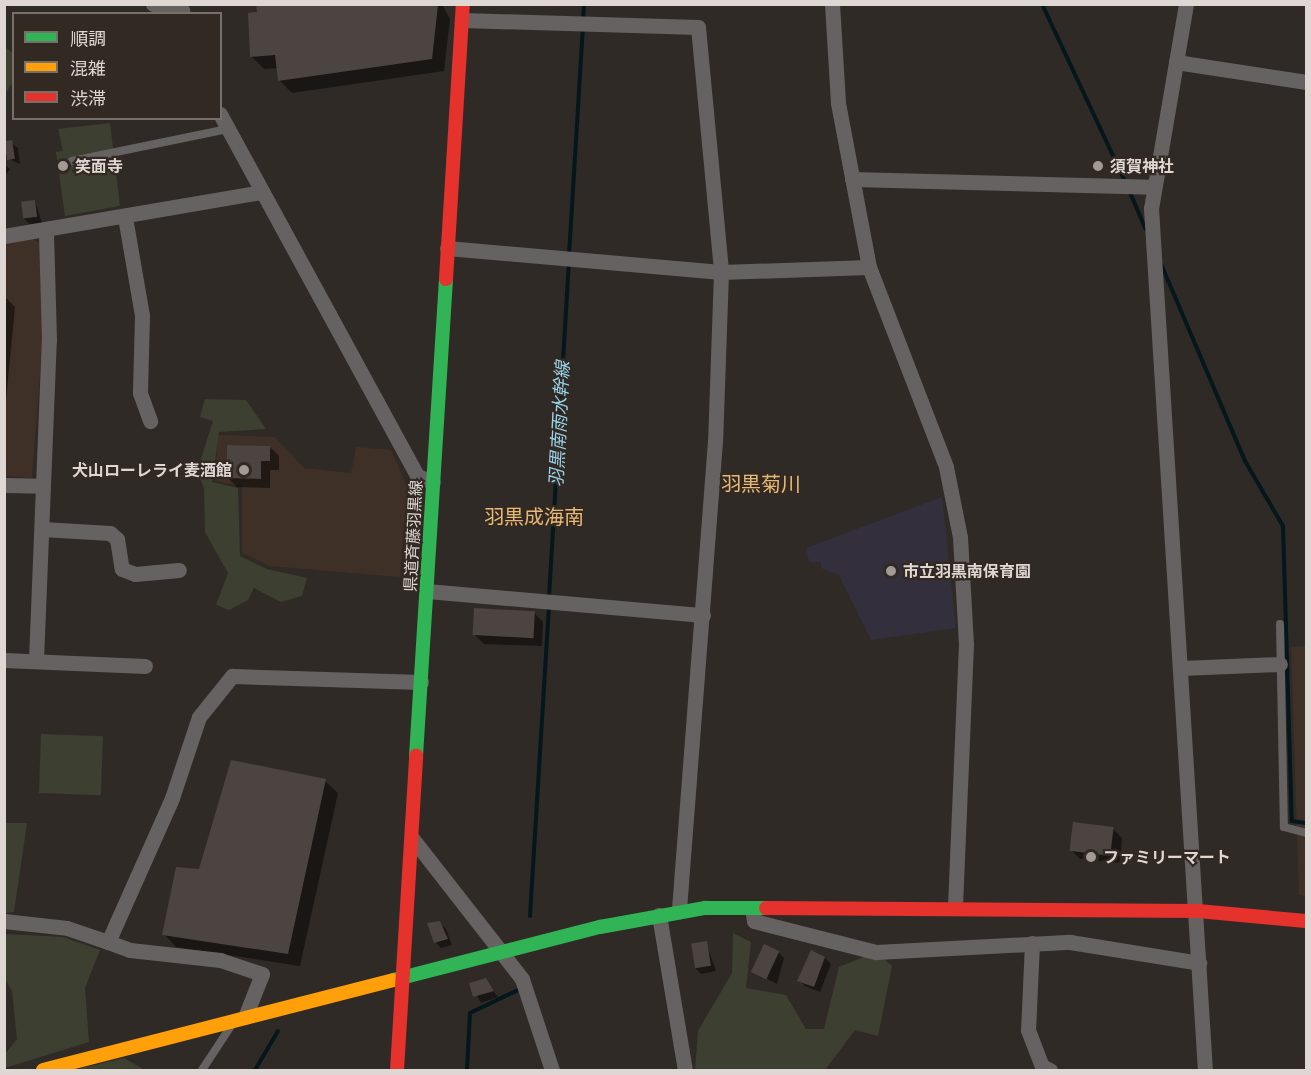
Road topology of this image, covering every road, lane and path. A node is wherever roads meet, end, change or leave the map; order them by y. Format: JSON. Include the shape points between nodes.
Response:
{"nodes":[{"id":1,"x":153,"y":4,"type":"edge"},
{"id":2,"x":463,"y":4,"type":"edge"},
{"id":3,"x":832,"y":4,"type":"edge"},
{"id":4,"x":1186,"y":4,"type":"edge"},
{"id":5,"x":182,"y":9,"type":"edge"},
{"id":6,"x":462,"y":20,"type":"junction"},
{"id":7,"x":1176,"y":62,"type":"junction"},
{"id":8,"x":1306,"y":82,"type":"edge"},
{"id":9,"x":222,"y":118,"type":"edge"},
{"id":10,"x":228,"y":129,"type":"junction"},
{"id":11,"x":72,"y":160,"type":"dead end"},
{"id":12,"x":852,"y":179,"type":"junction"},
{"id":13,"x":1152,"y":187,"type":"junction"},
{"id":14,"x":262,"y":192,"type":"junction"},
{"id":15,"x":125,"y":217,"type":"junction"},
{"id":16,"x":46,"y":232,"type":"junction"},
{"id":17,"x":4,"y":236,"type":"edge"},
{"id":18,"x":447,"y":248,"type":"junction"},
{"id":19,"x":869,"y":267,"type":"junction"},
{"id":20,"x":721,"y":272,"type":"junction"},
{"id":21,"x":150,"y":421,"type":"dead end"},
{"id":22,"x":433,"y":482,"type":"junction"},
{"id":23,"x":4,"y":485,"type":"edge"},
{"id":24,"x":44,"y":486,"type":"junction"},
{"id":25,"x":42,"y":529,"type":"junction"},
{"id":26,"x":179,"y":570,"type":"dead end"},
{"id":27,"x":426,"y":591,"type":"junction"},
{"id":28,"x":703,"y":615,"type":"junction"},
{"id":29,"x":1280,"y":624,"type":"dead end"},
{"id":30,"x":4,"y":660,"type":"edge"},
{"id":31,"x":36,"y":660,"type":"junction"},
{"id":32,"x":1280,"y":664,"type":"junction"},
{"id":33,"x":145,"y":666,"type":"dead end"},
{"id":34,"x":1181,"y":668,"type":"junction"},
{"id":35,"x":421,"y":682,"type":"junction"},
{"id":36,"x":1306,"y":833,"type":"edge"},
{"id":37,"x":412,"y":838,"type":"junction"},
{"id":38,"x":752,"y":908,"type":"junction"},
{"id":39,"x":955,"y":908,"type":"junction"},
{"id":40,"x":1198,"y":911,"type":"junction"},
{"id":41,"x":679,"y":912,"type":"junction"},
{"id":42,"x":659,"y":915,"type":"junction"},
{"id":43,"x":4,"y":921,"type":"edge"},
{"id":44,"x":1306,"y":921,"type":"edge"},
{"id":45,"x":108,"y":942,"type":"junction"},
{"id":46,"x":1032,"y":943,"type":"junction"},
{"id":47,"x":501,"y":952,"type":"junction"},
{"id":48,"x":1199,"y":963,"type":"junction"},
{"id":49,"x":403,"y":976,"type":"junction"},
{"id":50,"x":240,"y":1019,"type":"junction"},
{"id":51,"x":43,"y":1071,"type":"edge"},
{"id":52,"x":202,"y":1071,"type":"edge"},
{"id":53,"x":397,"y":1071,"type":"edge"},
{"id":54,"x":552,"y":1071,"type":"edge"},
{"id":55,"x":685,"y":1071,"type":"edge"},
{"id":56,"x":1050,"y":1071,"type":"edge"},
{"id":57,"x":1205,"y":1071,"type":"edge"}],
"edges":[{"from":1,"to":5,"type":"street"},
{"from":2,"to":6,"type":"street","name":"県道斉藤羽黒線"},
{"from":3,"to":12,"type":"street","via":[[838,103]]},
{"from":4,"to":7,"type":"street"},
{"from":6,"to":18,"type":"street","name":"県道斉藤羽黒線"},
{"from":6,"to":20,"type":"street","via":[[583,28],[698,27]]},
{"from":7,"to":8,"type":"street"},
{"from":7,"to":13,"type":"street"},
{"from":9,"to":10,"type":"street"},
{"from":10,"to":11,"type":"lane"},
{"from":10,"to":14,"type":"street"},
{"from":12,"to":13,"type":"street"},
{"from":12,"to":19,"type":"street"},
{"from":13,"to":34,"type":"street"},
{"from":14,"to":15,"type":"street"},
{"from":14,"to":22,"type":"street","via":[[417,476]]},
{"from":15,"to":16,"type":"street"},
{"from":15,"to":21,"type":"street","via":[[142,315],[140,393]]},
{"from":16,"to":17,"type":"street"},
{"from":16,"to":24,"type":"street"},
{"from":18,"to":20,"type":"street","via":[[568,262]]},
{"from":18,"to":22,"type":"street","name":"県道斉藤羽黒線"},
{"from":19,"to":20,"type":"street"},
{"from":19,"to":39,"type":"street","via":[[946,467],[960,537],[966,644]]},
{"from":20,"to":28,"type":"street"},
{"from":22,"to":27,"type":"street","name":"県道斉藤羽黒線"},
{"from":23,"to":24,"type":"street"},
{"from":24,"to":25,"type":"street"},
{"from":25,"to":26,"type":"street","via":[[110,532],[117,539],[122,569],[135,574]]},
{"from":25,"to":31,"type":"street"},
{"from":27,"to":28,"type":"street"},
{"from":27,"to":35,"type":"street","name":"県道斉藤羽黒線"},
{"from":28,"to":41,"type":"street"},
{"from":29,"to":32,"type":"lane"},
{"from":30,"to":31,"type":"street"},
{"from":31,"to":33,"type":"street"},
{"from":32,"to":34,"type":"street"},
{"from":32,"to":36,"type":"lane","via":[[1284,827]]},
{"from":34,"to":40,"type":"street"},
{"from":35,"to":37,"type":"street","name":"県道斉藤羽黒線"},
{"from":35,"to":45,"type":"street","via":[[232,676],[198,717],[172,798]]},
{"from":37,"to":47,"type":"street"},
{"from":37,"to":49,"type":"street","name":"県道斉藤羽黒線"},
{"from":38,"to":39,"type":"street"},
{"from":38,"to":41,"type":"street"},
{"from":38,"to":46,"type":"street","via":[[754,921],[876,952]]},
{"from":39,"to":40,"type":"street"},
{"from":40,"to":44,"type":"street"},
{"from":40,"to":48,"type":"street"},
{"from":41,"to":42,"type":"street"},
{"from":42,"to":47,"type":"street"},
{"from":42,"to":55,"type":"street"},
{"from":43,"to":45,"type":"street","via":[[67,928]]},
{"from":45,"to":50,"type":"street","via":[[130,950],[220,960],[262,974]]},
{"from":46,"to":48,"type":"street","via":[[1070,942]]},
{"from":46,"to":56,"type":"street","via":[[1028,1030],[1042,1066]]},
{"from":47,"to":49,"type":"street"},
{"from":47,"to":54,"type":"street","via":[[529,992]]},
{"from":48,"to":57,"type":"street"},
{"from":49,"to":50,"type":"street"},
{"from":49,"to":53,"type":"street","name":"県道斉藤羽黒線"},
{"from":50,"to":51,"type":"street"},
{"from":50,"to":52,"type":"lane"}]}
